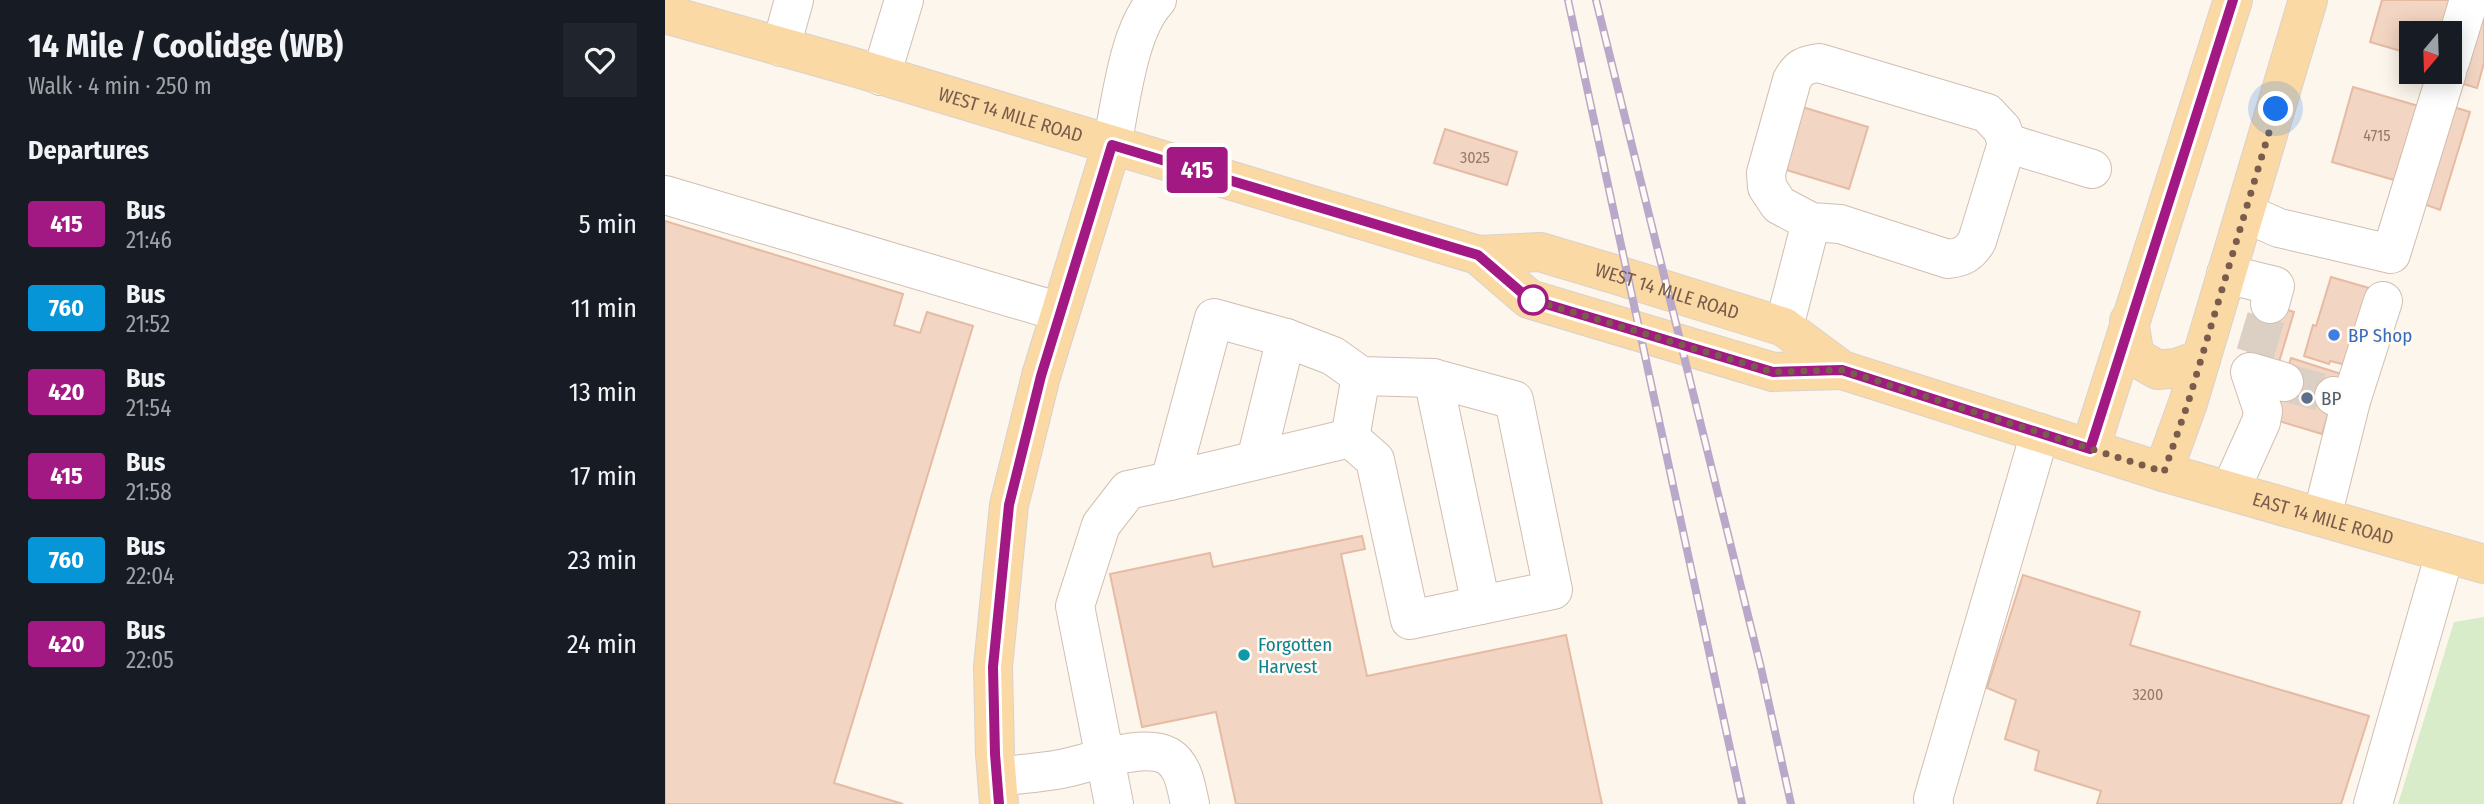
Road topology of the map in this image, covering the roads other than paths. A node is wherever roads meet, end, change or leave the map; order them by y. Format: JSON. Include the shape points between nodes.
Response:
{"nodes":[{"id":1,"x":794,"y":0,"type":"edge"},
{"id":2,"x":904,"y":0,"type":"edge"},
{"id":3,"x":2233,"y":0,"type":"edge"},
{"id":4,"x":2308,"y":0,"type":"edge"},
{"id":5,"x":2469,"y":0,"type":"edge"},
{"id":6,"x":1145,"y":3,"type":"edge"},
{"id":7,"x":665,"y":14,"type":"edge"},
{"id":8,"x":2462,"y":23,"type":"edge"},
{"id":9,"x":781,"y":47,"type":"junction"},
{"id":10,"x":881,"y":76,"type":"junction"},
{"id":11,"x":2443,"y":84,"type":"edge"},
{"id":12,"x":2007,"y":143,"type":"junction"},
{"id":13,"x":1112,"y":145,"type":"junction"},
{"id":14,"x":2092,"y":169,"type":"dead end"},
{"id":15,"x":665,"y":195,"type":"edge"},
{"id":16,"x":2245,"y":213,"type":"junction"},
{"id":17,"x":1811,"y":222,"type":"junction"},
{"id":18,"x":1478,"y":255,"type":"junction"},
{"id":19,"x":2226,"y":274,"type":"junction"},
{"id":20,"x":2383,"y":301,"type":"dead end"},
{"id":21,"x":2270,"y":304,"type":"tunnel mouth"},
{"id":22,"x":1061,"y":312,"type":"junction"},
{"id":23,"x":2129,"y":321,"type":"junction"},
{"id":24,"x":1784,"y":327,"type":"junction"},
{"id":25,"x":1286,"y":338,"type":"junction"},
{"id":26,"x":2201,"y":359,"type":"junction"},
{"id":27,"x":1842,"y":370,"type":"junction"},
{"id":28,"x":1361,"y":376,"type":"junction"},
{"id":29,"x":1433,"y":377,"type":"junction"},
{"id":30,"x":2040,"y":433,"type":"junction"},
{"id":31,"x":1350,"y":438,"type":"junction"},
{"id":32,"x":2090,"y":449,"type":"junction"},
{"id":33,"x":1256,"y":460,"type":"junction"},
{"id":34,"x":2164,"y":472,"type":"junction"},
{"id":35,"x":1170,"y":481,"type":"junction"},
{"id":36,"x":2230,"y":491,"type":"junction"},
{"id":37,"x":2322,"y":517,"type":"junction"},
{"id":38,"x":2445,"y":553,"type":"junction"},
{"id":39,"x":2484,"y":564,"type":"edge"},
{"id":40,"x":1481,"y":605,"type":"junction"},
{"id":41,"x":1103,"y":758,"type":"junction"},
{"id":42,"x":998,"y":791,"type":"edge"},
{"id":43,"x":1114,"y":804,"type":"edge"},
{"id":44,"x":1190,"y":804,"type":"edge"},
{"id":45,"x":1934,"y":804,"type":"edge"},
{"id":46,"x":2373,"y":804,"type":"edge"}],
"edges":[{"from":1,"to":9,"type":"lane"},
{"from":2,"to":10,"type":"lane"},
{"from":3,"to":23,"type":"main road"},
{"from":4,"to":16,"type":"main road"},
{"from":5,"to":8,"type":"lane"},
{"from":6,"to":13,"type":"lane"},
{"from":7,"to":9,"type":"main road","name":"WEST 14 MILE ROAD"},
{"from":9,"to":10,"type":"main road","name":"WEST 14 MILE ROAD"},
{"from":10,"to":13,"type":"main road","name":"WEST 14 MILE ROAD"},
{"from":11,"to":16,"type":"lane","via":[[2391,254],[2279,228]]},
{"from":12,"to":14,"type":"lane"},
{"from":12,"to":17,"type":"lane","via":[[1977,241],[1961,257],[1948,259],[1840,224]]},
{"from":12,"to":17,"type":"lane","via":[[2002,129],[1987,113],[1819,63],[1806,65],[1792,80],[1766,173],[1767,187],[1779,205]]},
{"from":13,"to":18,"type":"main road","name":"WEST 14 MILE ROAD"},
{"from":13,"to":22,"type":"main road"},
{"from":15,"to":22,"type":"lane"},
{"from":16,"to":19,"type":"main road"},
{"from":17,"to":24,"type":"lane"},
{"from":18,"to":24,"type":"main road","name":"WEST 14 MILE ROAD","via":[[1540,252]]},
{"from":18,"to":27,"type":"main road","name":"WEST 14 MILE ROAD","via":[[1529,299],[1773,372]]},
{"from":19,"to":21,"type":"lane","via":[[2275,286]]},
{"from":19,"to":26,"type":"main road"},
{"from":20,"to":37,"type":"lane","via":[[2342,399]]},
{"from":22,"to":42,"type":"main road","via":[[1009,505],[993,667]]},
{"from":23,"to":26,"type":"main road","via":[[2135,357],[2158,370]]},
{"from":23,"to":32,"type":"main road"},
{"from":24,"to":27,"type":"main road","name":"WEST 14 MILE ROAD"},
{"from":25,"to":28,"type":"lane","via":[[1333,356]]},
{"from":25,"to":33,"type":"lane"},
{"from":25,"to":35,"type":"lane","via":[[1214,318]]},
{"from":26,"to":34,"type":"main road"},
{"from":26,"to":36,"type":"lane","via":[[2263,369],[2261,422]]},
{"from":27,"to":30,"type":"main road","name":"WEST 14 MILE ROAD"},
{"from":28,"to":29,"type":"lane"},
{"from":28,"to":31,"type":"lane"},
{"from":29,"to":40,"type":"lane"},
{"from":29,"to":40,"type":"lane","via":[[1514,400],[1553,590]]},
{"from":30,"to":32,"type":"main road","name":"WEST 14 MILE ROAD"},
{"from":30,"to":45,"type":"lane"},
{"from":31,"to":33,"type":"lane"},
{"from":31,"to":40,"type":"lane","via":[[1375,460],[1411,620]]},
{"from":32,"to":34,"type":"main road","name":"WEST 14 MILE ROAD"},
{"from":33,"to":35,"type":"lane"},
{"from":34,"to":36,"type":"main road","name":"EAST 14 MILE ROAD"},
{"from":35,"to":41,"type":"lane","via":[[1128,490],[1101,525],[1075,606]]},
{"from":36,"to":37,"type":"main road","name":"EAST 14 MILE ROAD"},
{"from":37,"to":38,"type":"main road","name":"EAST 14 MILE ROAD"},
{"from":38,"to":39,"type":"main road","name":"EAST 14 MILE ROAD"},
{"from":38,"to":46,"type":"lane"},
{"from":41,"to":42,"type":"lane"},
{"from":41,"to":43,"type":"lane"},
{"from":41,"to":44,"type":"lane","via":[[1149,751],[1169,756],[1183,773]]}]}
